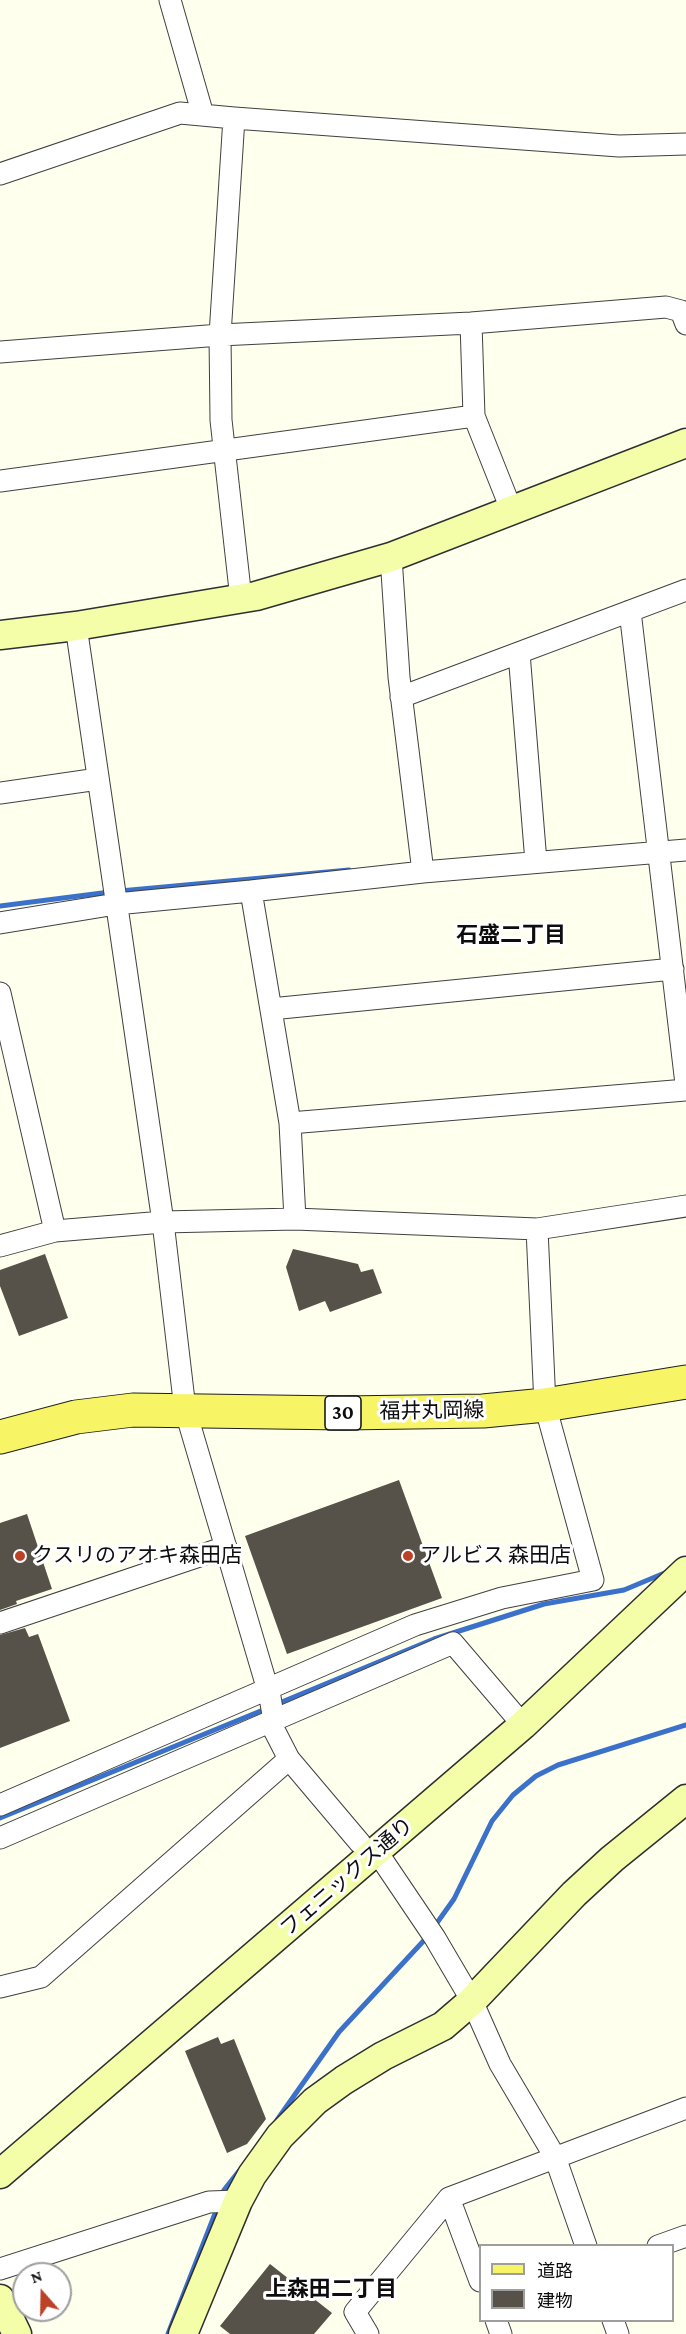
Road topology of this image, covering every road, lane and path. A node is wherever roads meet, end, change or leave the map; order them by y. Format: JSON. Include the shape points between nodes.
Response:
{"nodes":[{"id":1,"x":170,"y":0,"type":"edge"},
{"id":2,"x":203,"y":114,"type":"junction"},
{"id":3,"x":234,"y":118,"type":"junction"},
{"id":4,"x":686,"y":144,"type":"edge"},
{"id":5,"x":0,"y":174,"type":"edge"},
{"id":6,"x":471,"y":323,"type":"junction"},
{"id":7,"x":686,"y":324,"type":"edge"},
{"id":8,"x":220,"y":335,"type":"junction"},
{"id":9,"x":0,"y":352,"type":"edge"},
{"id":10,"x":474,"y":416,"type":"junction"},
{"id":11,"x":686,"y":443,"type":"edge"},
{"id":12,"x":225,"y":451,"type":"junction"},
{"id":13,"x":0,"y":481,"type":"edge"},
{"id":14,"x":511,"y":509,"type":"junction"},
{"id":15,"x":391,"y":557,"type":"junction"},
{"id":16,"x":686,"y":590,"type":"edge"},
{"id":17,"x":241,"y":599,"type":"junction"},
{"id":18,"x":630,"y":611,"type":"junction"},
{"id":19,"x":76,"y":627,"type":"junction"},
{"id":20,"x":0,"y":635,"type":"edge"},
{"id":21,"x":519,"y":653,"type":"junction"},
{"id":22,"x":401,"y":698,"type":"junction"},
{"id":23,"x":98,"y":779,"type":"junction"},
{"id":24,"x":0,"y":793,"type":"edge"},
{"id":25,"x":686,"y":850,"type":"edge"},
{"id":26,"x":660,"y":852,"type":"junction"},
{"id":27,"x":536,"y":862,"type":"junction"},
{"id":28,"x":423,"y":872,"type":"junction"},
{"id":29,"x":251,"y":891,"type":"junction"},
{"id":30,"x":116,"y":904,"type":"junction"},
{"id":31,"x":0,"y":923,"type":"edge"},
{"id":32,"x":673,"y":969,"type":"junction"},
{"id":33,"x":0,"y":993,"type":"edge"},
{"id":34,"x":271,"y":1009,"type":"junction"},
{"id":35,"x":686,"y":1084,"type":"edge"},
{"id":36,"x":686,"y":1090,"type":"edge"},
{"id":37,"x":290,"y":1123,"type":"junction"},
{"id":38,"x":686,"y":1206,"type":"edge"},
{"id":39,"x":295,"y":1219,"type":"junction"},
{"id":40,"x":163,"y":1222,"type":"junction"},
{"id":41,"x":537,"y":1229,"type":"junction"},
{"id":42,"x":55,"y":1231,"type":"junction"},
{"id":43,"x":0,"y":1246,"type":"edge"},
{"id":44,"x":686,"y":1382,"type":"edge"},
{"id":45,"x":545,"y":1406,"type":"junction"},
{"id":46,"x":185,"y":1410,"type":"junction"},
{"id":47,"x":0,"y":1437,"type":"edge"},
{"id":48,"x":226,"y":1547,"type":"junction"},
{"id":49,"x":686,"y":1571,"type":"edge"},
{"id":50,"x":0,"y":1623,"type":"edge"},
{"id":51,"x":270,"y":1706,"type":"junction"},
{"id":52,"x":523,"y":1725,"type":"junction"},
{"id":53,"x":289,"y":1759,"type":"junction"},
{"id":54,"x":686,"y":1799,"type":"edge"},
{"id":55,"x":0,"y":1805,"type":"edge"},
{"id":56,"x":0,"y":1838,"type":"edge"},
{"id":57,"x":369,"y":1847,"type":"junction"},
{"id":58,"x":0,"y":1987,"type":"edge"},
{"id":59,"x":472,"y":2001,"type":"junction"},
{"id":60,"x":686,"y":2108,"type":"edge"},
{"id":61,"x":555,"y":2157,"type":"junction"},
{"id":62,"x":0,"y":2174,"type":"edge"},
{"id":63,"x":449,"y":2198,"type":"junction"},
{"id":64,"x":238,"y":2200,"type":"junction"},
{"id":65,"x":686,"y":2236,"type":"edge"},
{"id":66,"x":585,"y":2244,"type":"edge"},
{"id":67,"x":664,"y":2244,"type":"edge"},
{"id":68,"x":0,"y":2269,"type":"edge"},
{"id":69,"x":479,"y":2278,"type":"edge"},
{"id":70,"x":0,"y":2299,"type":"edge"},
{"id":71,"x":17,"y":2334,"type":"edge"},
{"id":72,"x":183,"y":2334,"type":"edge"},
{"id":73,"x":368,"y":2334,"type":"edge"}],
"edges":[{"from":1,"to":2,"type":"street"},
{"from":2,"to":3,"type":"street"},
{"from":2,"to":5,"type":"street","via":[[180,112]]},
{"from":3,"to":4,"type":"street","via":[[620,146]]},
{"from":3,"to":8,"type":"street"},
{"from":6,"to":7,"type":"street","via":[[666,307],[681,310]]},
{"from":6,"to":8,"type":"street"},
{"from":6,"to":10,"type":"street"},
{"from":8,"to":9,"type":"street"},
{"from":8,"to":12,"type":"street"},
{"from":10,"to":12,"type":"street"},
{"from":10,"to":14,"type":"street"},
{"from":11,"to":14,"type":"street"},
{"from":12,"to":13,"type":"street"},
{"from":12,"to":17,"type":"street"},
{"from":14,"to":15,"type":"street"},
{"from":15,"to":17,"type":"street"},
{"from":15,"to":22,"type":"street"},
{"from":16,"to":18,"type":"street"},
{"from":17,"to":19,"type":"street"},
{"from":18,"to":21,"type":"street"},
{"from":18,"to":26,"type":"street"},
{"from":19,"to":20,"type":"street"},
{"from":19,"to":23,"type":"street"},
{"from":21,"to":22,"type":"street"},
{"from":21,"to":27,"type":"street"},
{"from":22,"to":28,"type":"street"},
{"from":23,"to":24,"type":"street"},
{"from":23,"to":30,"type":"street"},
{"from":25,"to":26,"type":"street"},
{"from":26,"to":27,"type":"street"},
{"from":26,"to":32,"type":"street"},
{"from":27,"to":28,"type":"street"},
{"from":28,"to":29,"type":"street"},
{"from":29,"to":30,"type":"street"},
{"from":29,"to":34,"type":"street"},
{"from":30,"to":31,"type":"street"},
{"from":30,"to":40,"type":"street"},
{"from":32,"to":34,"type":"street"},
{"from":32,"to":35,"type":"street"},
{"from":33,"to":42,"type":"street"},
{"from":34,"to":37,"type":"street"},
{"from":36,"to":37,"type":"street"},
{"from":37,"to":39,"type":"street"},
{"from":38,"to":41,"type":"street"},
{"from":39,"to":40,"type":"street"},
{"from":39,"to":41,"type":"street"},
{"from":40,"to":42,"type":"street"},
{"from":40,"to":46,"type":"street"},
{"from":41,"to":45,"type":"street"},
{"from":42,"to":43,"type":"street"},
{"from":44,"to":45,"type":"main road","name":"福井丸岡線","number":"30"},
{"from":45,"to":46,"type":"main road","name":"福井丸岡線","number":"30","via":[[343,1413]]},
{"from":45,"to":51,"type":"street","via":[[593,1580],[502,1598],[415,1625]]},
{"from":46,"to":47,"type":"main road","name":"福井丸岡線","number":"30","via":[[133,1410],[76,1417]]},
{"from":46,"to":48,"type":"street"},
{"from":48,"to":50,"type":"street"},
{"from":48,"to":51,"type":"street"},
{"from":49,"to":52,"type":"street","name":"フェニックス通り"},
{"from":51,"to":52,"type":"street","via":[[453,1643]]},
{"from":51,"to":53,"type":"street"},
{"from":51,"to":55,"type":"street"},
{"from":51,"to":56,"type":"street"},
{"from":52,"to":57,"type":"street","name":"フェニックス通り"},
{"from":53,"to":57,"type":"street"},
{"from":53,"to":58,"type":"street","via":[[41,1977]]},
{"from":54,"to":59,"type":"street","via":[[574,1894]]},
{"from":57,"to":59,"type":"street","via":[[435,1938]]},
{"from":57,"to":62,"type":"street","name":"フェニックス通り"},
{"from":59,"to":61,"type":"street","via":[[500,2064]]},
{"from":59,"to":64,"type":"street","via":[[443,2026],[383,2056],[315,2101],[280,2136]]},
{"from":60,"to":61,"type":"street"},
{"from":61,"to":63,"type":"street"},
{"from":61,"to":66,"type":"street"},
{"from":63,"to":69,"type":"street"},
{"from":63,"to":73,"type":"street","via":[[355,2312]]},
{"from":64,"to":68,"type":"street","via":[[208,2202]]},
{"from":64,"to":72,"type":"street"},
{"from":65,"to":67,"type":"street"},
{"from":70,"to":71,"type":"street"}]}
